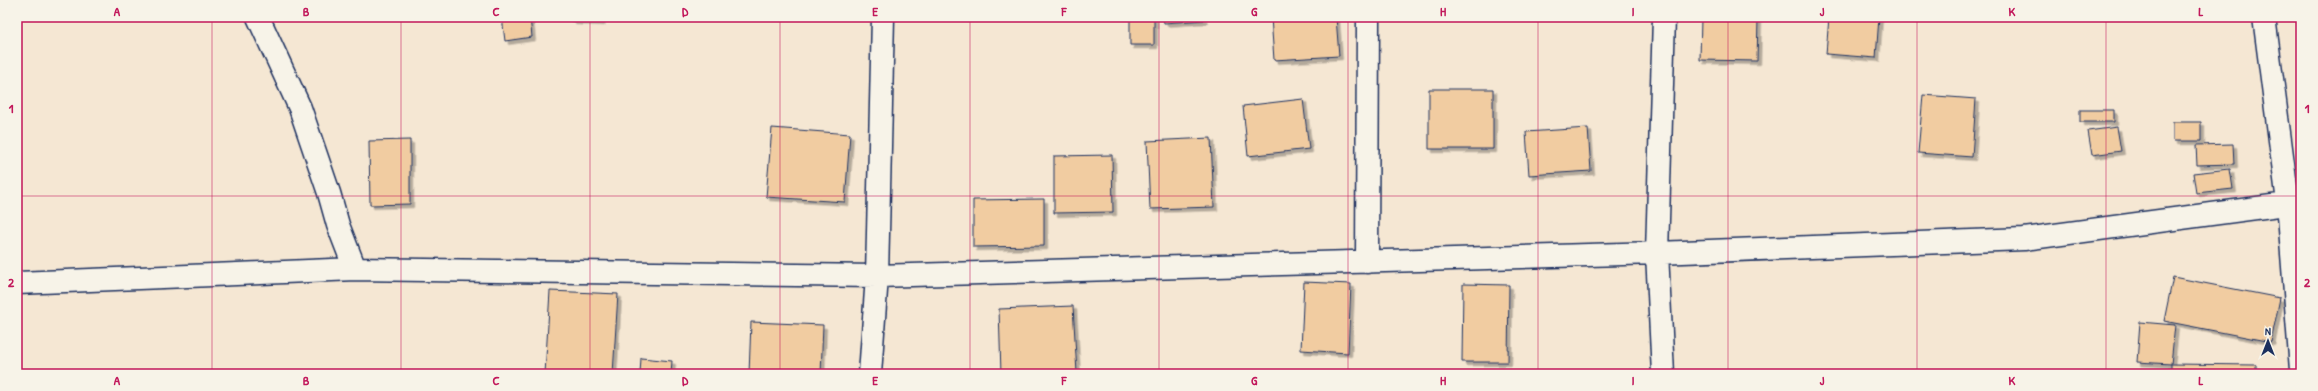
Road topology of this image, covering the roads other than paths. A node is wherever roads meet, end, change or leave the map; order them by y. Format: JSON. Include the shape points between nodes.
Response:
{"nodes":[{"id":1,"x":258,"y":17,"type":"edge"},
{"id":2,"x":883,"y":17,"type":"edge"},
{"id":3,"x":1368,"y":17,"type":"edge"},
{"id":4,"x":1664,"y":17,"type":"edge"},
{"id":5,"x":2264,"y":17,"type":"edge"},
{"id":6,"x":2294,"y":202,"type":"edge"},
{"id":7,"x":1657,"y":253,"type":"junction"},
{"id":8,"x":1367,"y":262,"type":"junction"},
{"id":9,"x":355,"y":269,"type":"junction"},
{"id":10,"x":877,"y":276,"type":"junction"},
{"id":11,"x":17,"y":283,"type":"edge"},
{"id":12,"x":2301,"y":370,"type":"edge"},
{"id":13,"x":870,"y":374,"type":"edge"},
{"id":14,"x":1663,"y":374,"type":"edge"}],
"edges":[{"from":1,"to":9,"type":"street","via":[[300,108]]},
{"from":2,"to":10,"type":"street"},
{"from":3,"to":8,"type":"street"},
{"from":4,"to":7,"type":"street"},
{"from":5,"to":6,"type":"street"},
{"from":6,"to":7,"type":"street","via":[[2024,239]]},
{"from":6,"to":12,"type":"street"},
{"from":7,"to":8,"type":"street"},
{"from":7,"to":14,"type":"street"},
{"from":8,"to":10,"type":"street"},
{"from":9,"to":10,"type":"street"},
{"from":9,"to":11,"type":"street"},
{"from":10,"to":13,"type":"street"}]}
